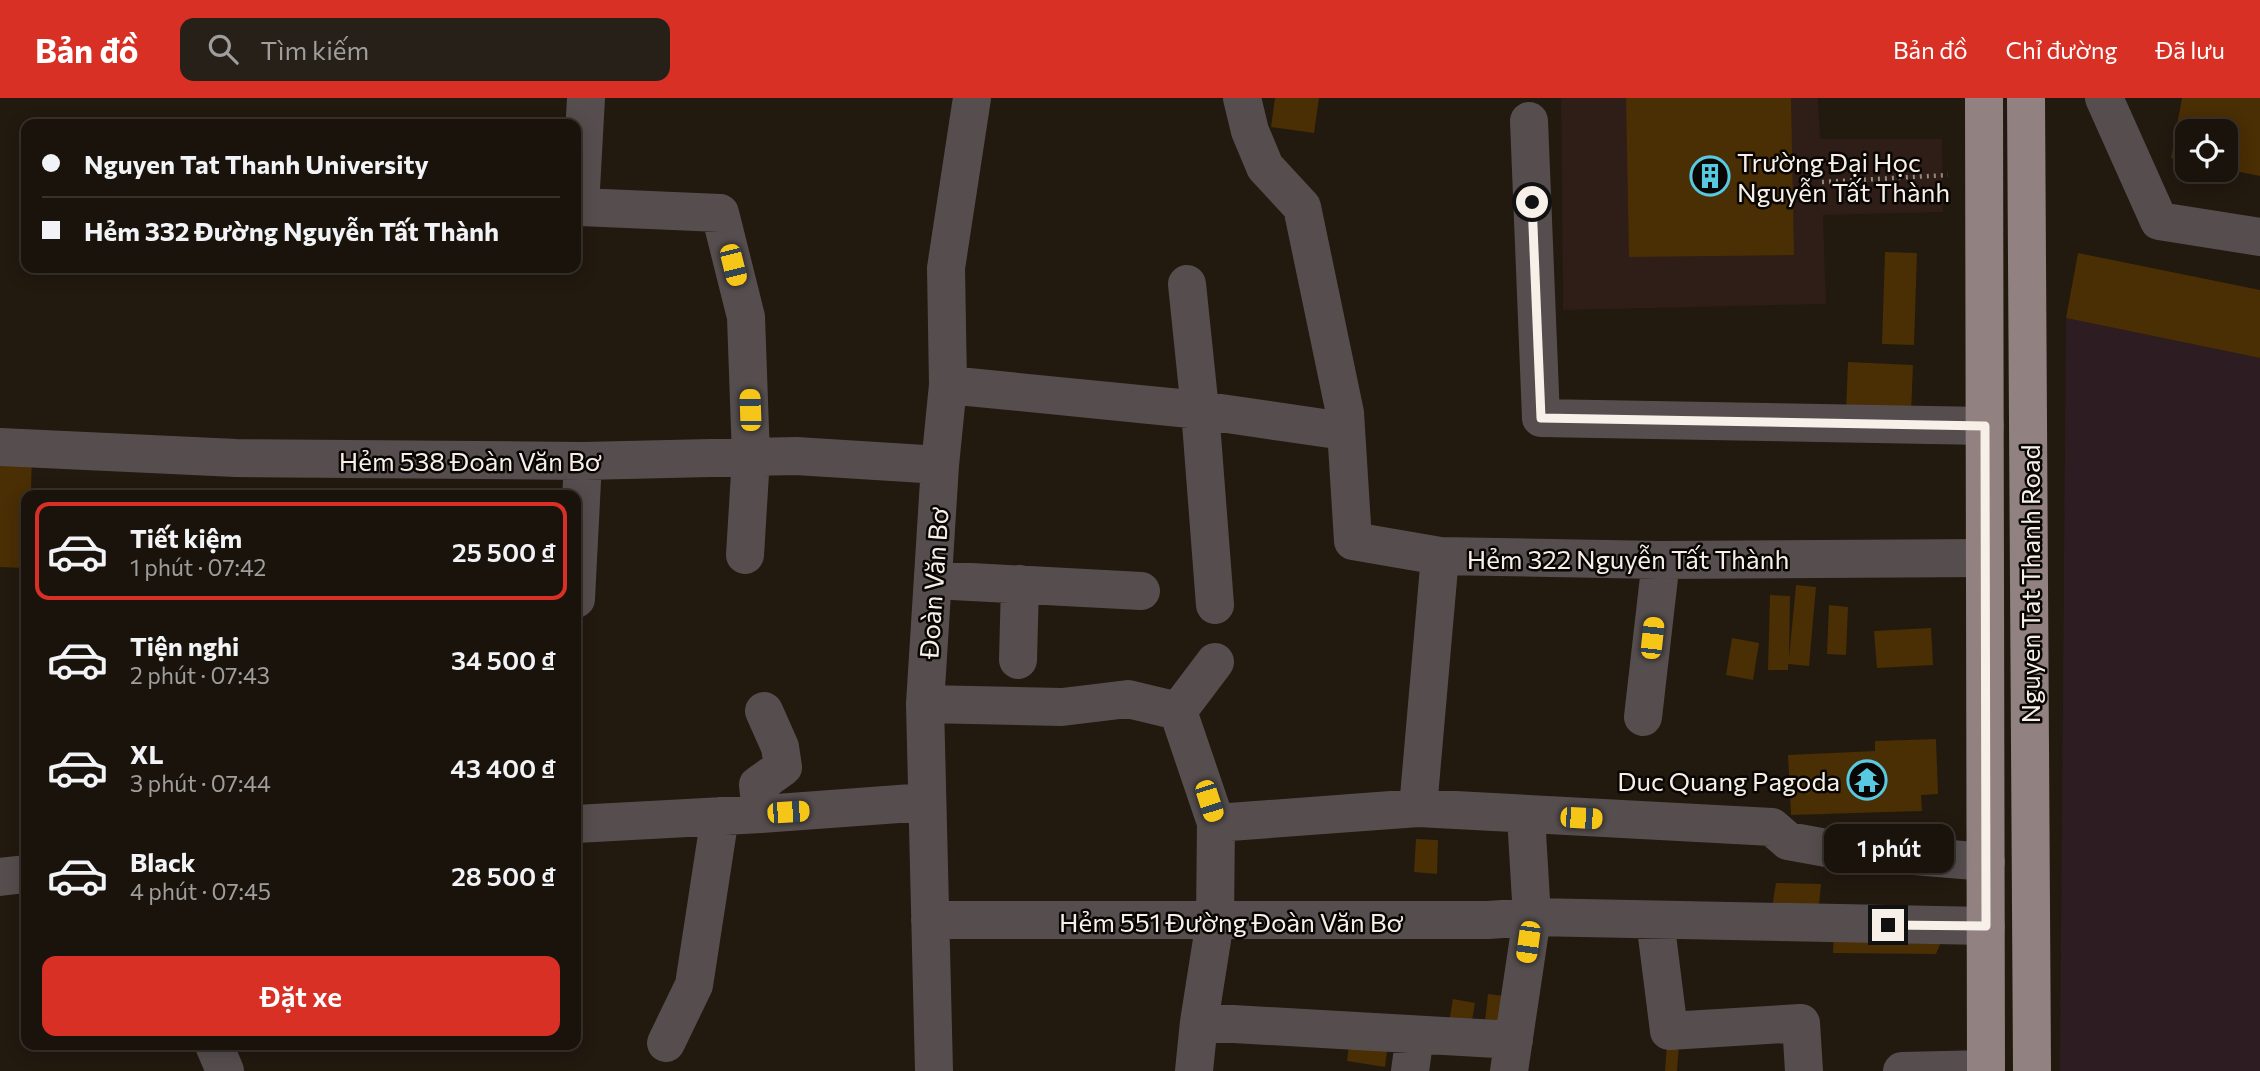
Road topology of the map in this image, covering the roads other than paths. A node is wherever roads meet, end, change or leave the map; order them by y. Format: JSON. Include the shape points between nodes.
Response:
{"nodes":[{"id":1,"x":586,"y":98,"type":"edge"},
{"id":2,"x":972,"y":98,"type":"edge"},
{"id":3,"x":1242,"y":98,"type":"edge"},
{"id":4,"x":1984,"y":98,"type":"edge"},
{"id":5,"x":2026,"y":98,"type":"edge"},
{"id":6,"x":2104,"y":98,"type":"edge"},
{"id":7,"x":1529,"y":121,"type":"dead end"},
{"id":8,"x":581,"y":189,"type":"edge"},
{"id":9,"x":581,"y":207,"type":"edge"},
{"id":10,"x":2260,"y":237,"type":"edge"},
{"id":11,"x":1187,"y":284,"type":"dead end"},
{"id":12,"x":948,"y":385,"type":"junction"},
{"id":13,"x":1200,"y":410,"type":"junction"},
{"id":14,"x":1985,"y":426,"type":"junction"},
{"id":15,"x":1344,"y":431,"type":"junction"},
{"id":16,"x":0,"y":447,"type":"edge"},
{"id":17,"x":751,"y":457,"type":"junction"},
{"id":18,"x":583,"y":461,"type":"junction"},
{"id":19,"x":940,"y":465,"type":"junction"},
{"id":20,"x":581,"y":500,"type":"edge"},
{"id":21,"x":745,"y":555,"type":"dead end"},
{"id":22,"x":1440,"y":556,"type":"junction"},
{"id":23,"x":1984,"y":558,"type":"junction"},
{"id":24,"x":1661,"y":559,"type":"junction"},
{"id":25,"x":933,"y":580,"type":"junction"},
{"id":26,"x":1020,"y":584,"type":"junction"},
{"id":27,"x":1141,"y":590,"type":"dead end"},
{"id":28,"x":1215,"y":605,"type":"dead end"},
{"id":29,"x":1017,"y":660,"type":"dead end"},
{"id":30,"x":1215,"y":662,"type":"dead end"},
{"id":31,"x":925,"y":704,"type":"junction"},
{"id":32,"x":764,"y":711,"type":"dead end"},
{"id":33,"x":1178,"y":711,"type":"junction"},
{"id":34,"x":1643,"y":717,"type":"dead end"},
{"id":35,"x":926,"y":802,"type":"junction"},
{"id":36,"x":1418,"y":808,"type":"junction"},
{"id":37,"x":761,"y":814,"type":"junction"},
{"id":38,"x":720,"y":816,"type":"junction"},
{"id":39,"x":1526,"y":816,"type":"junction"},
{"id":40,"x":1216,"y":823,"type":"junction"},
{"id":41,"x":581,"y":824,"type":"edge"},
{"id":42,"x":1986,"y":862,"type":"junction"},
{"id":43,"x":21,"y":875,"type":"edge"},
{"id":44,"x":0,"y":877,"type":"edge"},
{"id":45,"x":1532,"y":917,"type":"junction"},
{"id":46,"x":930,"y":920,"type":"junction"},
{"id":47,"x":1655,"y":920,"type":"junction"},
{"id":48,"x":1215,"y":921,"type":"junction"},
{"id":49,"x":1986,"y":926,"type":"junction"},
{"id":50,"x":1199,"y":1022,"type":"junction"},
{"id":51,"x":666,"y":1042,"type":"dead end"},
{"id":52,"x":216,"y":1050,"type":"edge"},
{"id":53,"x":1413,"y":1053,"type":"edge"},
{"id":54,"x":1512,"y":1056,"type":"edge"},
{"id":55,"x":1986,"y":1070,"type":"edge"},
{"id":56,"x":225,"y":1071,"type":"edge"},
{"id":57,"x":934,"y":1071,"type":"edge"},
{"id":58,"x":1194,"y":1071,"type":"edge"},
{"id":59,"x":1804,"y":1071,"type":"edge"},
{"id":60,"x":1902,"y":1071,"type":"edge"},
{"id":61,"x":2032,"y":1071,"type":"edge"}],
"edges":[{"from":1,"to":8,"type":"street"},
{"from":2,"to":12,"type":"street","name":"Đoàn Văn Bơ","via":[[946,268]]},
{"from":3,"to":15,"type":"street","via":[[1265,167],[1302,207],[1345,413]]},
{"from":4,"to":14,"type":"main road","name":"Nguyen Tat Thanh Road"},
{"from":5,"to":61,"type":"main road","name":"Nguyen Tat Thanh Road"},
{"from":6,"to":10,"type":"street","via":[[2159,221]]},
{"from":7,"to":14,"type":"street","via":[[1541,418]]},
{"from":9,"to":17,"type":"street","via":[[720,213],[746,317]]},
{"from":11,"to":13,"type":"street"},
{"from":12,"to":13,"type":"street"},
{"from":12,"to":19,"type":"street","name":"Đoàn Văn Bơ"},
{"from":13,"to":15,"type":"street"},
{"from":13,"to":28,"type":"street"},
{"from":14,"to":23,"type":"main road","name":"Nguyen Tat Thanh Road"},
{"from":15,"to":22,"type":"street","via":[[1353,541]]},
{"from":16,"to":18,"type":"street","name":"Hẻm 538 Đoàn Văn Bơ","via":[[236,458]]},
{"from":17,"to":18,"type":"street","name":"Hẻm 538 Đoàn Văn Bơ"},
{"from":17,"to":19,"type":"street","name":"Hẻm 538 Đoàn Văn Bơ"},
{"from":17,"to":21,"type":"street"},
{"from":18,"to":20,"type":"street"},
{"from":19,"to":25,"type":"street","name":"Đoàn Văn Bơ"},
{"from":22,"to":24,"type":"street","name":"Hẻm 322 Nguyễn Tất Thành"},
{"from":22,"to":36,"type":"street","name":"Hẻm 322 Nguyễn Tất Thành"},
{"from":23,"to":24,"type":"street","name":"Hẻm 322 Nguyễn Tất Thành"},
{"from":23,"to":42,"type":"main road","name":"Nguyen Tat Thanh Road"},
{"from":24,"to":34,"type":"street"},
{"from":25,"to":26,"type":"street"},
{"from":25,"to":31,"type":"street","name":"Đoàn Văn Bơ"},
{"from":26,"to":27,"type":"street"},
{"from":26,"to":29,"type":"street"},
{"from":30,"to":33,"type":"street"},
{"from":31,"to":33,"type":"street","via":[[1062,707],[1129,699]]},
{"from":31,"to":35,"type":"street","name":"Đoàn Văn Bơ"},
{"from":32,"to":37,"type":"street","via":[[780,747],[783,767],[758,785]]},
{"from":33,"to":40,"type":"street"},
{"from":35,"to":37,"type":"street"},
{"from":35,"to":46,"type":"street","name":"Đoàn Văn Bơ"},
{"from":36,"to":39,"type":"street"},
{"from":36,"to":40,"type":"street"},
{"from":37,"to":38,"type":"street"},
{"from":38,"to":41,"type":"street"},
{"from":38,"to":51,"type":"street","via":[[694,985]]},
{"from":39,"to":42,"type":"street","via":[[1772,827],[1788,841],[1832,849]]},
{"from":39,"to":45,"type":"street"},
{"from":40,"to":48,"type":"street"},
{"from":42,"to":49,"type":"main road","name":"Nguyen Tat Thanh Road"},
{"from":43,"to":44,"type":"street"},
{"from":45,"to":47,"type":"street","name":"Hẻm 551 Đường Đoàn Văn Bơ"},
{"from":45,"to":48,"type":"street","name":"Hẻm 551 Đường Đoàn Văn Bơ"},
{"from":45,"to":54,"type":"street"},
{"from":46,"to":48,"type":"street","name":"Hẻm 551 Đường Đoàn Văn Bơ"},
{"from":46,"to":57,"type":"street","name":"Đoàn Văn Bơ"},
{"from":47,"to":49,"type":"street","name":"Hẻm 551 Đường Đoàn Văn Bơ"},
{"from":47,"to":59,"type":"street","via":[[1669,1031],[1801,1023]]},
{"from":48,"to":50,"type":"street"},
{"from":49,"to":55,"type":"main road","name":"Nguyen Tat Thanh Road"},
{"from":50,"to":53,"type":"street"},
{"from":50,"to":58,"type":"street"},
{"from":52,"to":56,"type":"street"},
{"from":53,"to":54,"type":"street"},
{"from":55,"to":60,"type":"street"}]}
